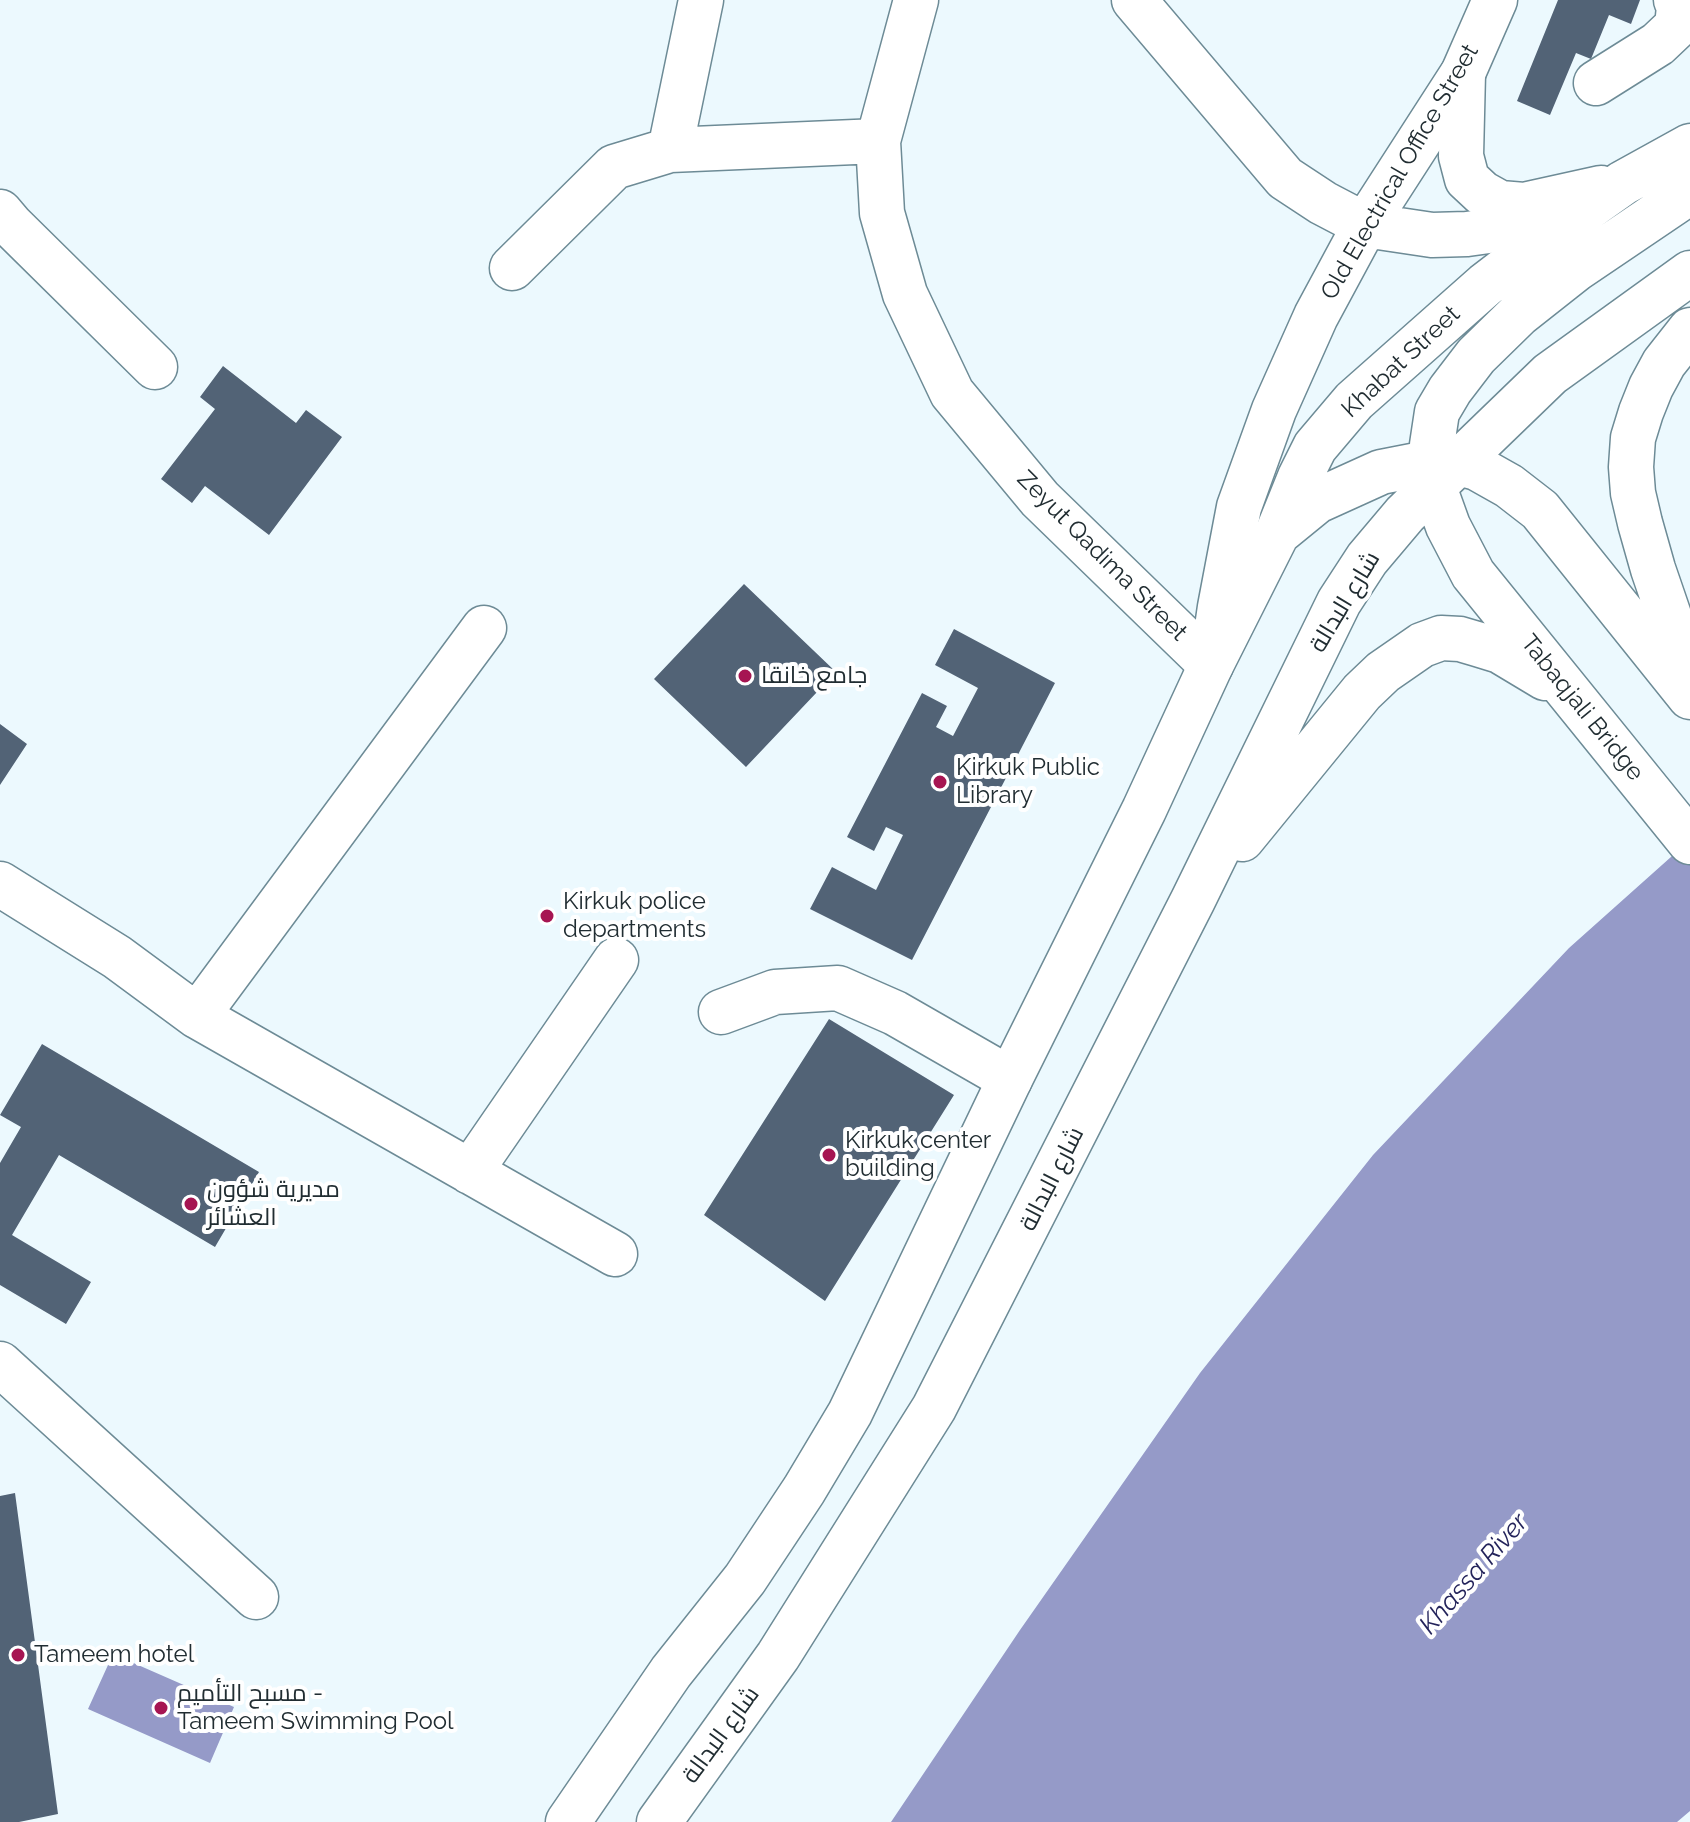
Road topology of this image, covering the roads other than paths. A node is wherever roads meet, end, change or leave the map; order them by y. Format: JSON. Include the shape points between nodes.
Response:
{"nodes":[{"id":1,"x":701,"y":0,"type":"edge"},
{"id":2,"x":916,"y":0,"type":"edge"},
{"id":3,"x":1134,"y":0,"type":"edge"},
{"id":4,"x":1495,"y":0,"type":"edge"},
{"id":5,"x":1676,"y":0,"type":"edge"},
{"id":6,"x":1463,"y":73,"type":"junction"},
{"id":7,"x":1596,"y":83,"type":"dead end"},
{"id":8,"x":878,"y":141,"type":"junction"},
{"id":9,"x":1690,"y":146,"type":"edge"},
{"id":10,"x":670,"y":150,"type":"junction"},
{"id":11,"x":1623,"y":183,"type":"junction"},
{"id":12,"x":1690,"y":192,"type":"edge"},
{"id":13,"x":0,"y":212,"type":"edge"},
{"id":14,"x":1365,"y":225,"type":"junction"},
{"id":15,"x":512,"y":268,"type":"dead end"},
{"id":16,"x":1690,"y":273,"type":"edge"},
{"id":17,"x":1690,"y":330,"type":"edge"},
{"id":18,"x":155,"y":367,"type":"dead end"},
{"id":19,"x":1432,"y":481,"type":"junction"},
{"id":20,"x":1277,"y":534,"type":"junction"},
{"id":21,"x":484,"y":628,"type":"dead end"},
{"id":22,"x":1211,"y":665,"type":"junction"},
{"id":23,"x":1690,"y":677,"type":"edge"},
{"id":24,"x":1566,"y":690,"type":"junction"},
{"id":25,"x":1690,"y":697,"type":"edge"},
{"id":26,"x":1690,"y":842,"type":"edge"},
{"id":27,"x":0,"y":884,"type":"edge"},
{"id":28,"x":1193,"y":900,"type":"junction"},
{"id":29,"x":616,"y":960,"type":"dead end"},
{"id":30,"x":721,"y":1012,"type":"dead end"},
{"id":31,"x":197,"y":1016,"type":"junction"},
{"id":32,"x":1010,"y":1079,"type":"junction"},
{"id":33,"x":470,"y":1172,"type":"junction"},
{"id":34,"x":615,"y":1254,"type":"dead end"},
{"id":35,"x":0,"y":1364,"type":"edge"},
{"id":36,"x":256,"y":1597,"type":"dead end"},
{"id":37,"x":568,"y":1822,"type":"edge"},
{"id":38,"x":659,"y":1822,"type":"edge"}],
"edges":[{"from":1,"to":10,"type":"main road"},
{"from":2,"to":8,"type":"main road","name":"Zeyut Qadima Street"},
{"from":3,"to":14,"type":"main road","via":[[1285,178]]},
{"from":4,"to":6,"type":"main road","name":"Old Electrical Office Street"},
{"from":5,"to":7,"type":"main road","via":[[1677,26]]},
{"from":6,"to":11,"type":"main road","via":[[1461,156],[1467,179],[1482,193],[1500,203],[1524,205]]},
{"from":6,"to":14,"type":"main road","name":"Old Electrical Office Street"},
{"from":8,"to":10,"type":"main road"},
{"from":8,"to":22,"type":"main road","name":"Zeyut Qadima Street","via":[[882,213],[905,294],[952,393],[1040,499]]},
{"from":9,"to":11,"type":"main road","name":"Khabat Street"},
{"from":10,"to":15,"type":"main road","via":[[614,167]]},
{"from":11,"to":14,"type":"main road","via":[[1503,229],[1432,235]]},
{"from":11,"to":20,"type":"main road","name":"Khabat Street","via":[[1485,285],[1354,401],[1315,447]]},
{"from":12,"to":19,"type":"main road","via":[[1576,269],[1476,356],[1437,412]]},
{"from":13,"to":18,"type":"main road"},
{"from":14,"to":22,"type":"main road","name":"Old Electrical Office Street","via":[[1274,410],[1239,507]]},
{"from":16,"to":19,"type":"main road","via":[[1550,374]]},
{"from":17,"to":23,"type":"main road","via":[[1651,387],[1633,438],[1631,467],[1640,523]]},
{"from":19,"to":20,"type":"main road","via":[[1394,468],[1317,501]]},
{"from":19,"to":24,"type":"main road","name":"Tabaqjali Bridge","via":[[1473,574]]},
{"from":19,"to":25,"type":"main road","via":[[1477,468],[1540,510]]},
{"from":19,"to":28,"type":"main road","name":"شارع البدالة","via":[[1367,559],[1339,602]]},
{"from":20,"to":22,"type":"main road","name":"Khabat Street"},
{"from":21,"to":31,"type":"main road"},
{"from":22,"to":32,"type":"main road"},
{"from":24,"to":26,"type":"main road","name":"Tabaqjali Bridge"},
{"from":24,"to":28,"type":"main road","via":[[1489,647],[1441,638],[1422,645],[1383,672],[1353,703]]},
{"from":27,"to":31,"type":"main road","via":[[117,957]]},
{"from":28,"to":38,"type":"main road","name":"شارع البدالة","via":[[934,1408],[778,1656]]},
{"from":29,"to":33,"type":"main road"},
{"from":30,"to":32,"type":"main road","via":[[775,992],[838,988],[895,1013]]},
{"from":31,"to":33,"type":"main road"},
{"from":32,"to":37,"type":"main road","via":[[842,1426],[804,1490]]},
{"from":33,"to":34,"type":"main road"},
{"from":35,"to":36,"type":"main road"}]}
